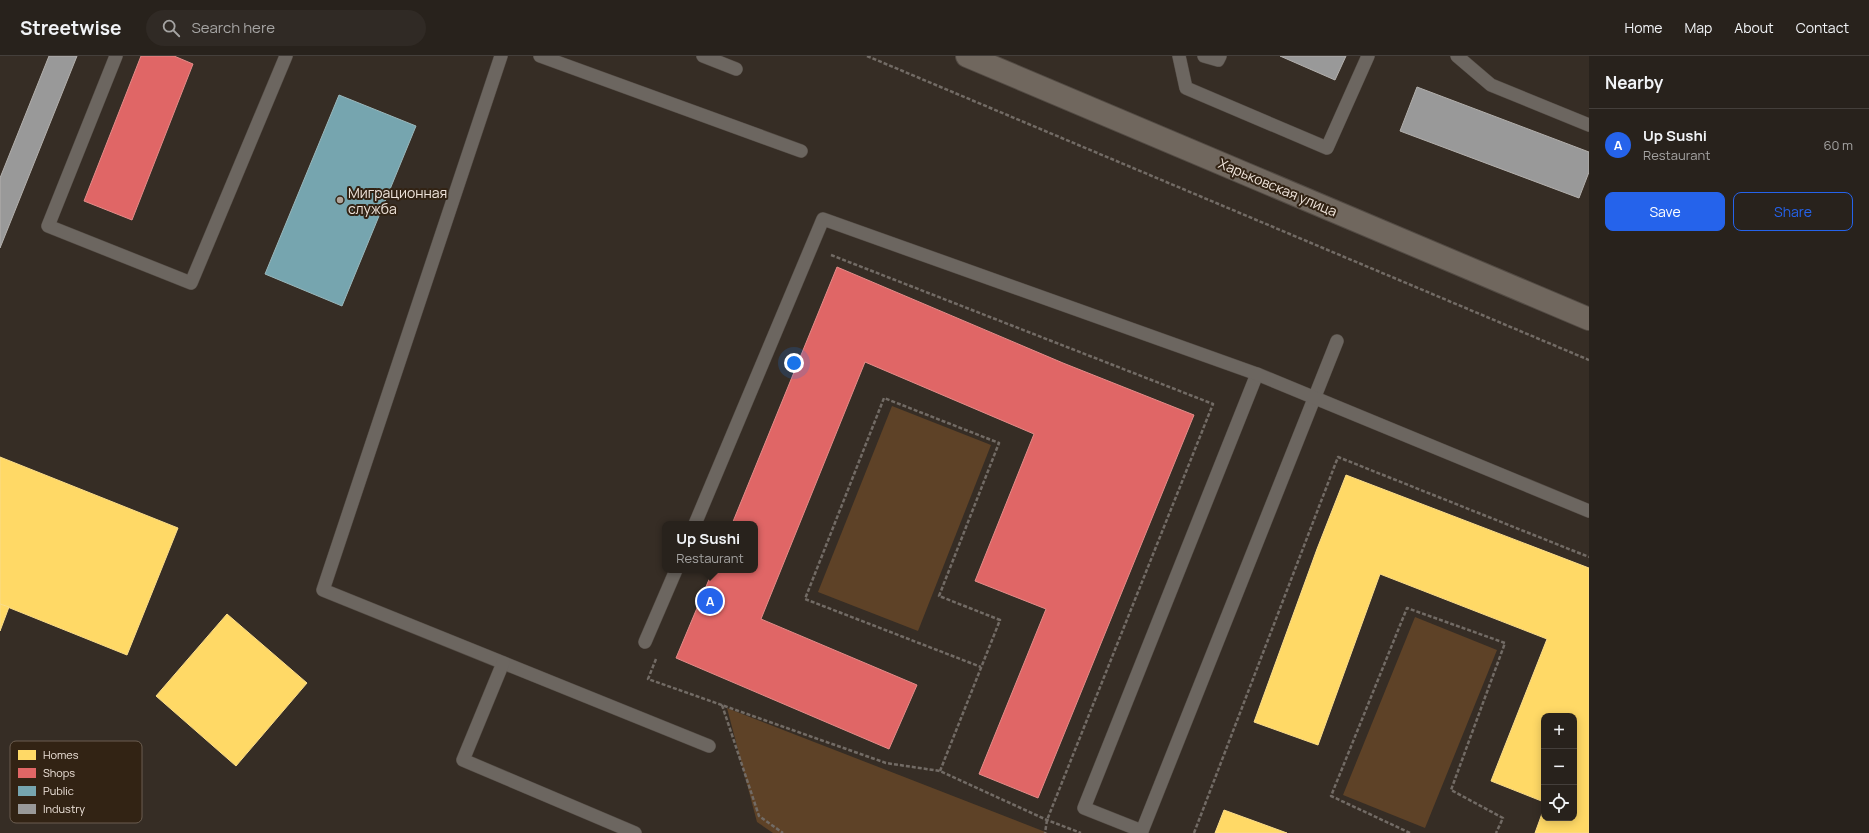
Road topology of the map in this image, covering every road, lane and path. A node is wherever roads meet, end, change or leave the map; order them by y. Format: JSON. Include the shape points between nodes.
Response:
{"nodes":[{"id":1,"x":116,"y":56,"type":"edge"},
{"id":2,"x":286,"y":56,"type":"edge"},
{"id":3,"x":501,"y":56,"type":"edge"},
{"id":4,"x":540,"y":56,"type":"edge"},
{"id":5,"x":703,"y":56,"type":"edge"},
{"id":6,"x":867,"y":56,"type":"edge"},
{"id":7,"x":967,"y":56,"type":"edge"},
{"id":8,"x":1180,"y":56,"type":"edge"},
{"id":9,"x":1204,"y":56,"type":"edge"},
{"id":10,"x":1220,"y":56,"type":"edge"},
{"id":11,"x":1368,"y":56,"type":"edge"},
{"id":12,"x":1457,"y":56,"type":"edge"},
{"id":13,"x":736,"y":69,"type":"dead end"},
{"id":14,"x":1589,"y":125,"type":"edge"},
{"id":15,"x":801,"y":150,"type":"dead end"},
{"id":16,"x":830,"y":254,"type":"dead end"},
{"id":17,"x":1589,"y":319,"type":"edge"},
{"id":18,"x":1336,"y":341,"type":"dead end"},
{"id":19,"x":1589,"y":360,"type":"edge"},
{"id":20,"x":1257,"y":374,"type":"junction"},
{"id":21,"x":1314,"y":397,"type":"junction"},
{"id":22,"x":1589,"y":511,"type":"edge"},
{"id":23,"x":696,"y":521,"type":"edge"},
{"id":24,"x":1589,"y":557,"type":"edge"},
{"id":25,"x":675,"y":573,"type":"edge"},
{"id":26,"x":645,"y":642,"type":"dead end"},
{"id":27,"x":503,"y":663,"type":"junction"},
{"id":28,"x":981,"y":667,"type":"junction"},
{"id":29,"x":648,"y":679,"type":"dead end"},
{"id":30,"x":722,"y":705,"type":"junction"},
{"id":31,"x":709,"y":746,"type":"dead end"},
{"id":32,"x":940,"y":771,"type":"junction"},
{"id":33,"x":1047,"y":820,"type":"junction"},
{"id":34,"x":635,"y":833,"type":"edge"},
{"id":35,"x":783,"y":833,"type":"edge"},
{"id":36,"x":1045,"y":833,"type":"edge"},
{"id":37,"x":1081,"y":833,"type":"edge"},
{"id":38,"x":1194,"y":833,"type":"edge"},
{"id":39,"x":1410,"y":833,"type":"edge"},
{"id":40,"x":1496,"y":833,"type":"edge"}],
"edges":[{"from":1,"to":2,"type":"lane","via":[[48,226],[191,283]]},
{"from":3,"to":27,"type":"lane","via":[[323,590]]},
{"from":4,"to":15,"type":"lane"},
{"from":5,"to":13,"type":"lane"},
{"from":6,"to":19,"type":"path"},
{"from":7,"to":17,"type":"street","name":"Харьковская улица"},
{"from":8,"to":11,"type":"lane","via":[[1186,88],[1327,148]]},
{"from":9,"to":10,"type":"lane","via":[[1218,60]]},
{"from":12,"to":14,"type":"lane","via":[[1491,85]]},
{"from":16,"to":33,"type":"path","via":[[1213,404]]},
{"from":18,"to":21,"type":"lane"},
{"from":20,"to":21,"type":"lane"},
{"from":20,"to":21,"type":"lane","via":[[1084,808],[1091,811],[1142,831]]},
{"from":20,"to":23,"type":"lane","via":[[823,219]]},
{"from":21,"to":22,"type":"lane"},
{"from":24,"to":38,"type":"path","via":[[1338,457]]},
{"from":25,"to":26,"type":"lane"},
{"from":27,"to":31,"type":"lane"},
{"from":27,"to":34,"type":"lane","via":[[463,760]]},
{"from":28,"to":28,"type":"path","via":[[1000,620],[939,596],[999,443],[884,398],[805,599]]},
{"from":28,"to":32,"type":"path"},
{"from":29,"to":30,"type":"path"},
{"from":30,"to":32,"type":"path","via":[[886,763]]},
{"from":30,"to":35,"type":"path","via":[[759,816]]},
{"from":32,"to":33,"type":"path"},
{"from":33,"to":36,"type":"path"},
{"from":33,"to":37,"type":"path"},
{"from":39,"to":40,"type":"path","via":[[1331,796],[1407,608],[1505,642],[1451,790],[1503,818]]}]}
